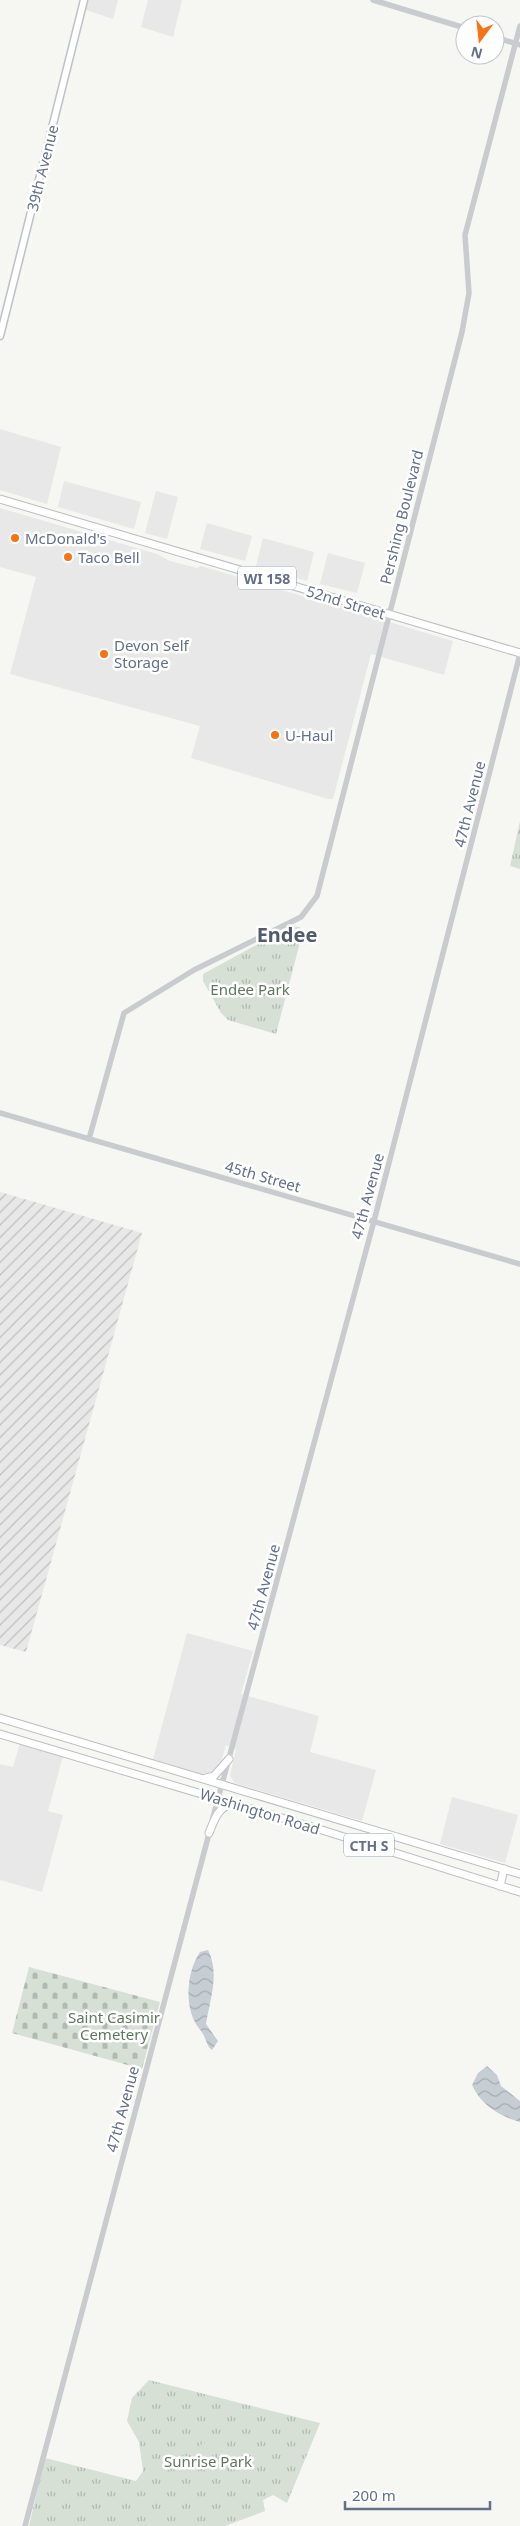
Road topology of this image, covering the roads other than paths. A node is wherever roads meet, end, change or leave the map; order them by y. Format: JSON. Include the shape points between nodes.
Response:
{"nodes":[{"id":1,"x":84,"y":0,"type":"edge"},
{"id":2,"x":373,"y":0,"type":"edge"},
{"id":3,"x":455,"y":25,"type":"edge"},
{"id":4,"x":520,"y":26,"type":"edge"},
{"id":5,"x":505,"y":40,"type":"edge"},
{"id":6,"x":518,"y":44,"type":"edge"},
{"id":7,"x":0,"y":336,"type":"edge"},
{"id":8,"x":0,"y":499,"type":"edge"},
{"id":9,"x":389,"y":614,"type":"junction"},
{"id":10,"x":520,"y":653,"type":"edge"},
{"id":11,"x":0,"y":1113,"type":"edge"},
{"id":12,"x":89,"y":1139,"type":"junction"},
{"id":13,"x":374,"y":1221,"type":"junction"},
{"id":14,"x":520,"y":1264,"type":"edge"},
{"id":15,"x":0,"y":1718,"type":"edge"},
{"id":16,"x":0,"y":1734,"type":"edge"},
{"id":17,"x":229,"y":1759,"type":"junction"},
{"id":18,"x":203,"y":1779,"type":"junction"},
{"id":19,"x":222,"y":1784,"type":"junction"},
{"id":20,"x":218,"y":1799,"type":"junction"},
{"id":21,"x":237,"y":1804,"type":"junction"},
{"id":22,"x":209,"y":1833,"type":"junction"},
{"id":23,"x":504,"y":1869,"type":"junction"},
{"id":24,"x":520,"y":1874,"type":"edge"},
{"id":25,"x":500,"y":1886,"type":"junction"},
{"id":26,"x":520,"y":1892,"type":"edge"},
{"id":27,"x":25,"y":2526,"type":"edge"}],
"edges":[{"from":1,"to":7,"type":"main road","name":"39th Avenue"},
{"from":2,"to":3,"type":"street"},
{"from":4,"to":6,"type":"street","name":"Pershing Boulevard"},
{"from":5,"to":6,"type":"street"},
{"from":6,"to":9,"type":"street","name":"Pershing Boulevard","via":[[465,235],[469,293],[462,332]]},
{"from":8,"to":9,"type":"main road","name":"52nd Street","number":"WI 158"},
{"from":9,"to":10,"type":"main road","name":"52nd Street","number":"WI 158"},
{"from":9,"to":12,"type":"street","name":"Pershing Boulevard","via":[[317,896],[309,910],[301,917],[194,970],[124,1013]]},
{"from":10,"to":13,"type":"street","name":"47th Avenue"},
{"from":11,"to":12,"type":"street","name":"45th Street"},
{"from":12,"to":13,"type":"street","name":"45th Street"},
{"from":13,"to":14,"type":"street","name":"45th Street"},
{"from":13,"to":17,"type":"street","name":"47th Avenue"},
{"from":15,"to":18,"type":"main road","name":"Washington Road","number":"CTH S"},
{"from":16,"to":20,"type":"main road","name":"Washington Road","number":"CTH S"},
{"from":17,"to":18,"type":"main road","via":[[214,1776]]},
{"from":17,"to":19,"type":"street","name":"47th Avenue"},
{"from":18,"to":19,"type":"main road","name":"Washington Road","number":"CTH S"},
{"from":19,"to":20,"type":"street","name":"47th Avenue"},
{"from":19,"to":23,"type":"main road","name":"Washington Road","number":"CTH S"},
{"from":20,"to":21,"type":"main road","name":"Washington Road","number":"CTH S"},
{"from":20,"to":22,"type":"street","name":"47th Avenue"},
{"from":21,"to":22,"type":"main road","via":[[222,1808]]},
{"from":21,"to":25,"type":"main road","name":"Washington Road","number":"CTH S"},
{"from":22,"to":27,"type":"street","name":"47th Avenue"},
{"from":23,"to":24,"type":"main road","name":"Washington Road","number":"CTH S"},
{"from":23,"to":25,"type":"main road"},
{"from":25,"to":26,"type":"main road","name":"Washington Road","number":"CTH S"}]}
